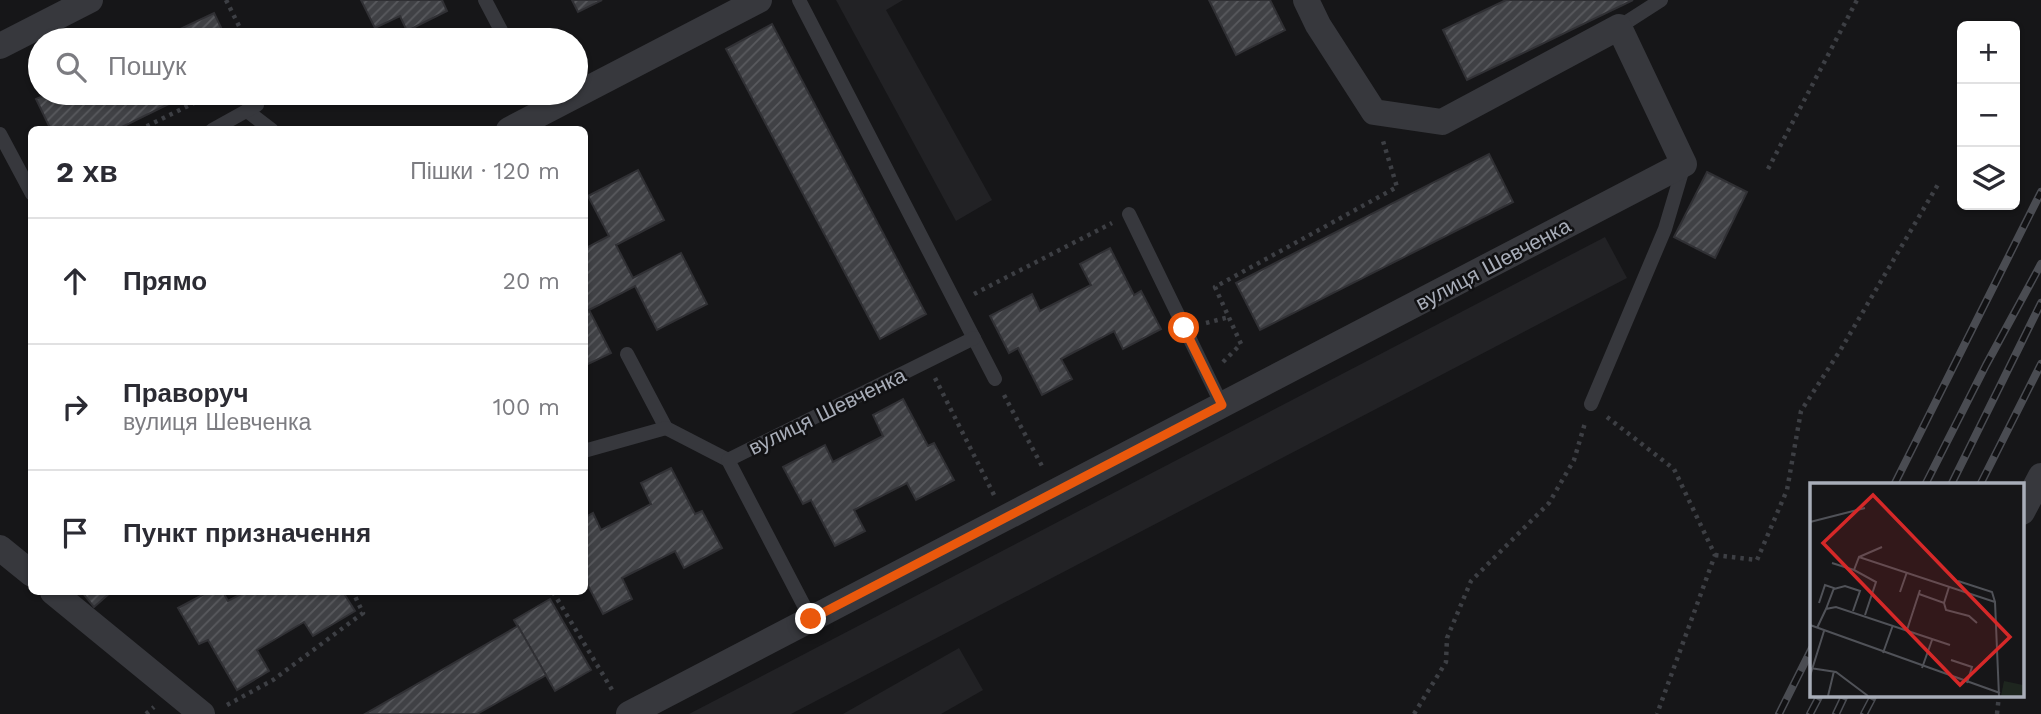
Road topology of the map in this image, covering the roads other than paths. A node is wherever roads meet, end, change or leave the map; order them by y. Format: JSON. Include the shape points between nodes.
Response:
{"nodes":[{"id":1,"x":90,"y":0,"type":"edge"},
{"id":2,"x":485,"y":0,"type":"edge"},
{"id":3,"x":759,"y":0,"type":"edge"},
{"id":4,"x":799,"y":0,"type":"edge"},
{"id":5,"x":1306,"y":0,"type":"edge"},
{"id":6,"x":1661,"y":0,"type":"edge"},
{"id":7,"x":1619,"y":27,"type":"junction"},
{"id":8,"x":35,"y":28,"type":"edge"},
{"id":9,"x":500,"y":28,"type":"edge"},
{"id":10,"x":28,"y":32,"type":"edge"},
{"id":11,"x":0,"y":46,"type":"edge"},
{"id":12,"x":588,"y":79,"type":"edge"},
{"id":13,"x":534,"y":105,"type":"edge"},
{"id":14,"x":219,"y":126,"type":"edge"},
{"id":15,"x":268,"y":126,"type":"edge"},
{"id":16,"x":513,"y":126,"type":"edge"},
{"id":17,"x":0,"y":134,"type":"edge"},
{"id":18,"x":1684,"y":164,"type":"junction"},
{"id":19,"x":28,"y":186,"type":"edge"},
{"id":20,"x":1129,"y":214,"type":"road end"},
{"id":21,"x":974,"y":338,"type":"junction"},
{"id":22,"x":627,"y":354,"type":"dead end"},
{"id":23,"x":995,"y":379,"type":"road end"},
{"id":24,"x":1591,"y":404,"type":"road end"},
{"id":25,"x":1222,"y":405,"type":"junction"},
{"id":26,"x":666,"y":428,"type":"junction"},
{"id":27,"x":588,"y":450,"type":"edge"},
{"id":28,"x":729,"y":460,"type":"junction"},
{"id":29,"x":2041,"y":476,"type":"edge"},
{"id":30,"x":2024,"y":509,"type":"edge"},
{"id":31,"x":0,"y":548,"type":"edge"},
{"id":32,"x":28,"y":571,"type":"edge"},
{"id":33,"x":57,"y":595,"type":"edge"},
{"id":34,"x":811,"y":619,"type":"junction"},
{"id":35,"x":625,"y":708,"type":"edge"},
{"id":36,"x":212,"y":711,"type":"edge"}],
"edges":[{"from":1,"to":8,"type":"street"},
{"from":2,"to":9,"type":"lane"},
{"from":3,"to":12,"type":"street"},
{"from":4,"to":21,"type":"lane"},
{"from":5,"to":7,"type":"street","via":[[1374,112],[1442,122]]},
{"from":6,"to":7,"type":"lane"},
{"from":7,"to":18,"type":"street"},
{"from":10,"to":11,"type":"street"},
{"from":13,"to":16,"type":"street"},
{"from":14,"to":15,"type":"lane","via":[[252,108]]},
{"from":17,"to":19,"type":"lane"},
{"from":18,"to":24,"type":"lane","via":[[1665,229]]},
{"from":18,"to":25,"type":"street","name":"вулиця Шевченка"},
{"from":20,"to":25,"type":"lane"},
{"from":21,"to":23,"type":"lane"},
{"from":21,"to":28,"type":"lane","name":"вулиця Шевченка"},
{"from":22,"to":26,"type":"lane"},
{"from":25,"to":34,"type":"street","name":"вулиця Шевченка"},
{"from":26,"to":27,"type":"lane"},
{"from":26,"to":28,"type":"lane"},
{"from":28,"to":34,"type":"lane","name":"вулиця Шевченка"},
{"from":29,"to":30,"type":"street"},
{"from":31,"to":32,"type":"street"},
{"from":33,"to":36,"type":"street"},
{"from":34,"to":35,"type":"street","name":"вулиця Шевченка"}]}
